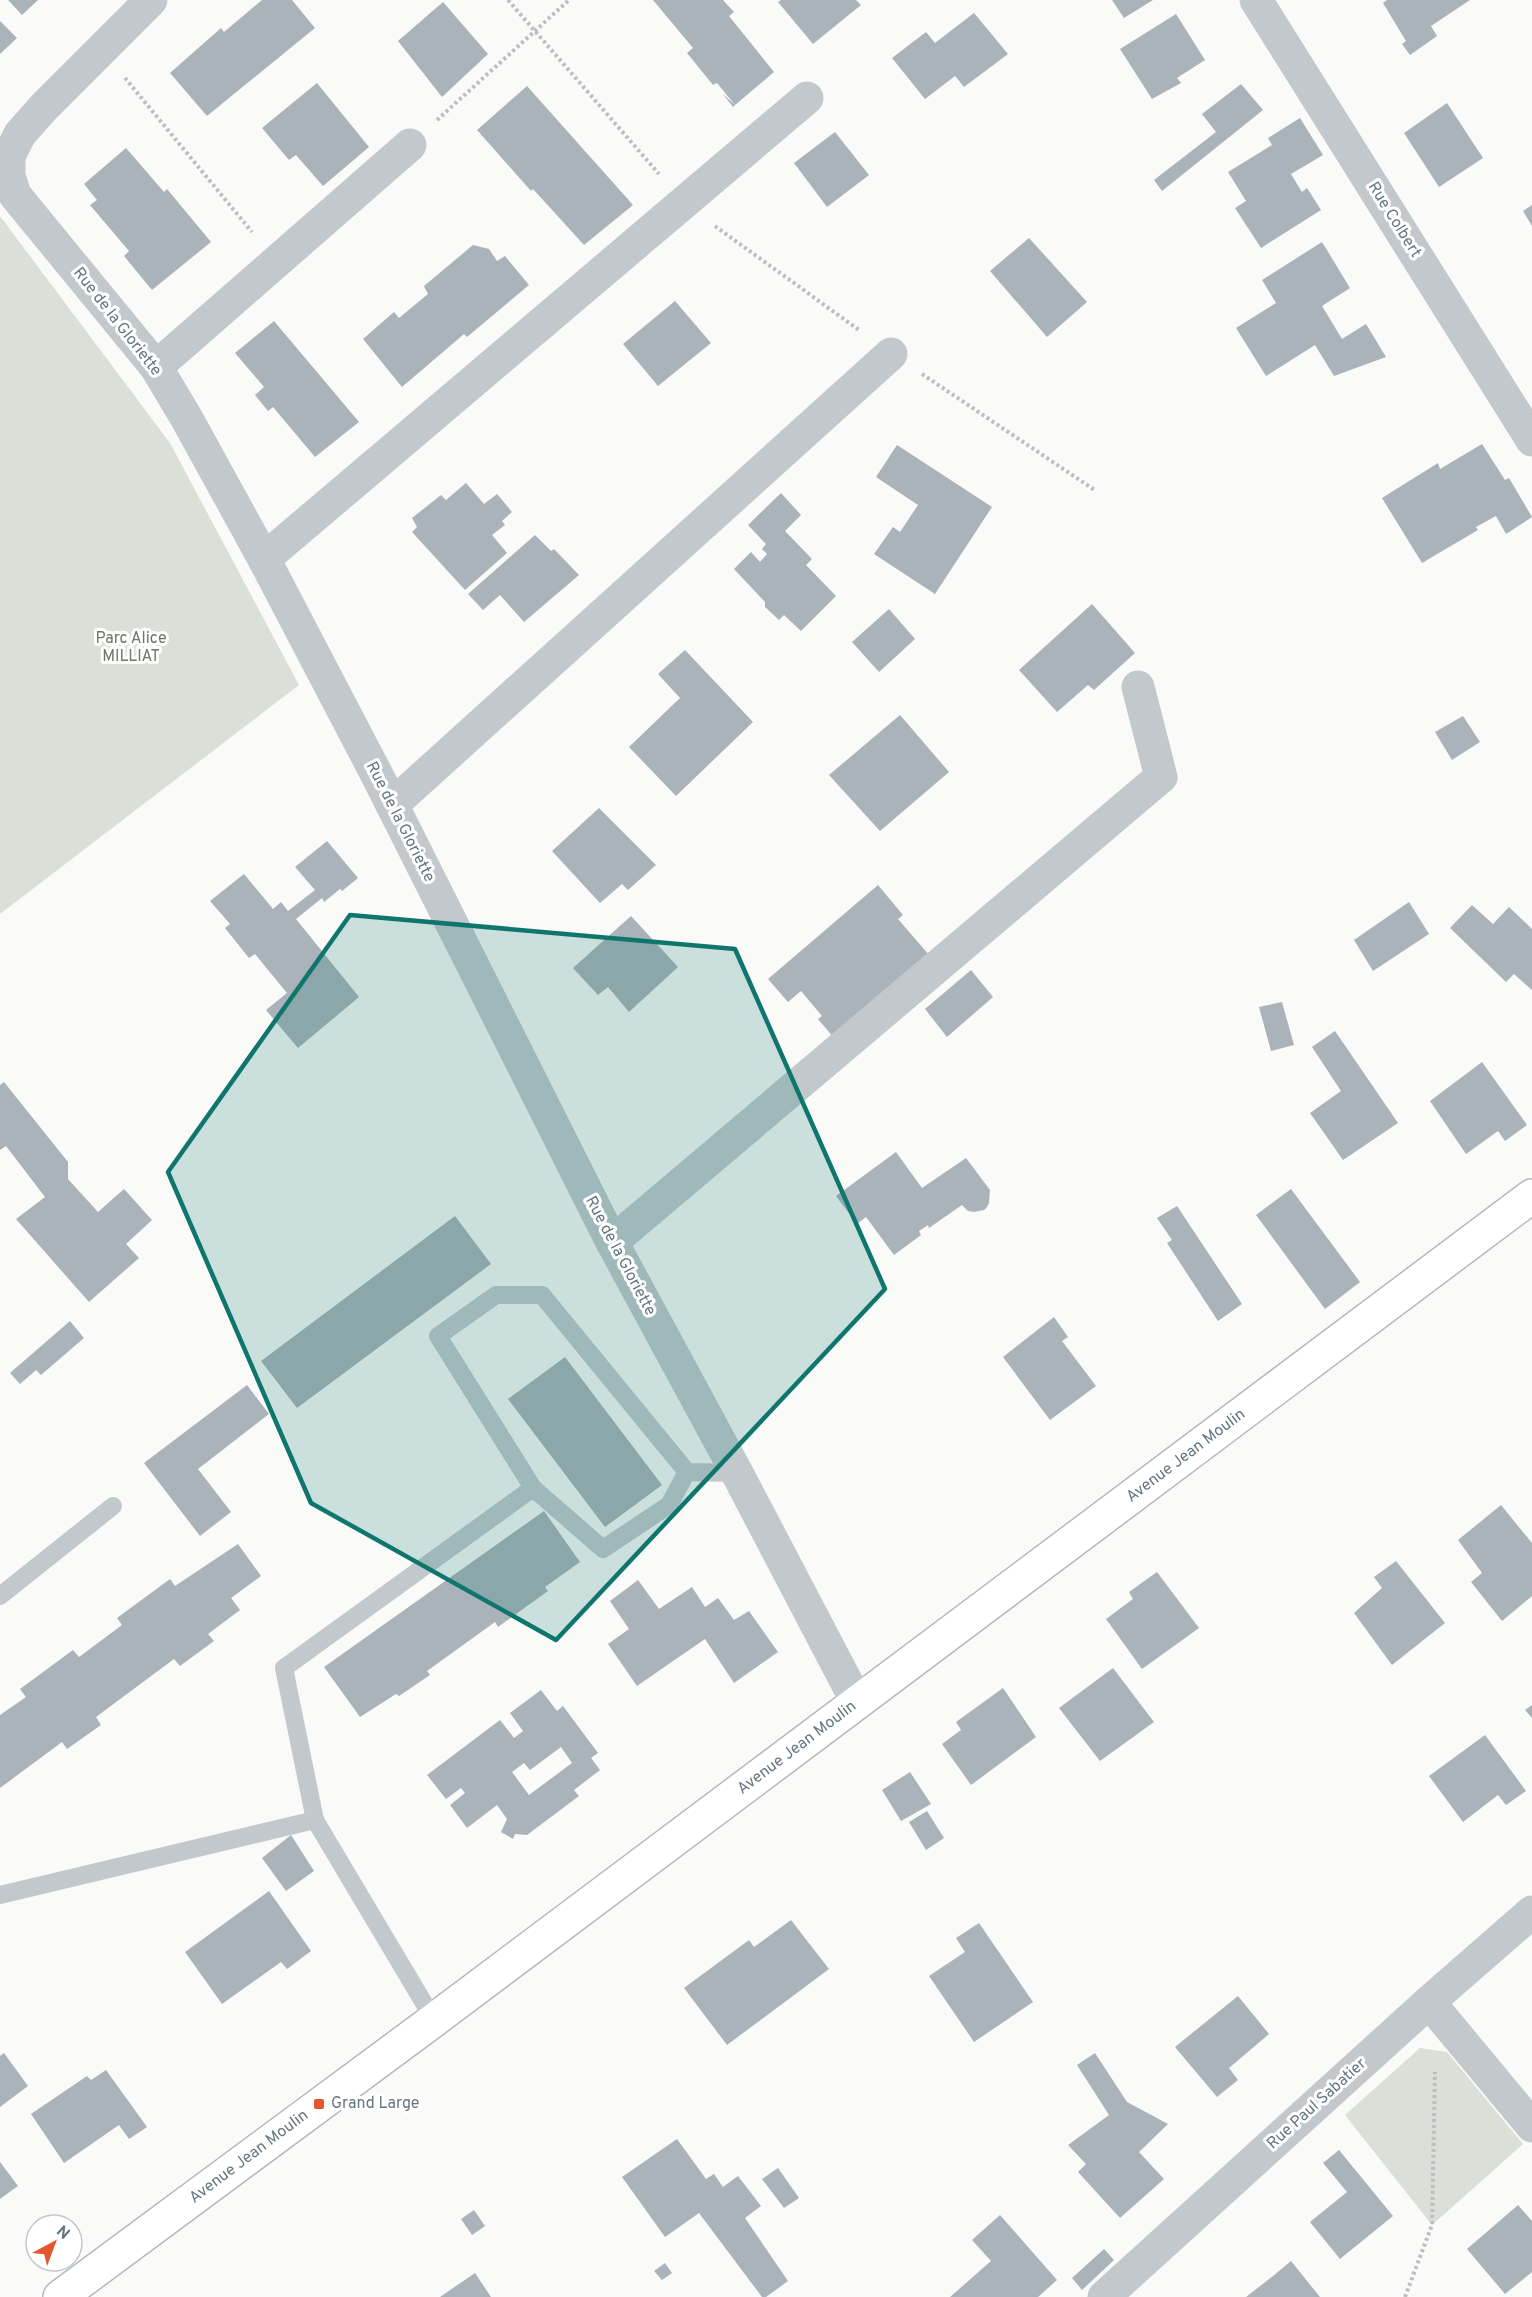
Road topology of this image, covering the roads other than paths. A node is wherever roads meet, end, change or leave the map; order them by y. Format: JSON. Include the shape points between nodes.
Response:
{"nodes":[{"id":1,"x":151,"y":0,"type":"edge"},
{"id":2,"x":1256,"y":0,"type":"edge"},
{"id":3,"x":807,"y":98,"type":"dead end"},
{"id":4,"x":410,"y":145,"type":"road end"},
{"id":5,"x":891,"y":354,"type":"road end"},
{"id":6,"x":156,"y":367,"type":"junction"},
{"id":7,"x":1532,"y":440,"type":"edge"},
{"id":8,"x":264,"y":559,"type":"junction"},
{"id":9,"x":1138,"y":687,"type":"dead end"},
{"id":10,"x":392,"y":805,"type":"junction"},
{"id":11,"x":1532,"y":1196,"type":"edge"},
{"id":12,"x":612,"y":1242,"type":"junction"},
{"id":13,"x":687,"y":1472,"type":"junction"},
{"id":14,"x":737,"y":1473,"type":"junction"},
{"id":15,"x":533,"y":1488,"type":"junction"},
{"id":16,"x":112,"y":1506,"type":"dead end"},
{"id":17,"x":0,"y":1596,"type":"edge"},
{"id":18,"x":857,"y":1702,"type":"junction"},
{"id":19,"x":315,"y":1820,"type":"junction"},
{"id":20,"x":0,"y":1895,"type":"edge"},
{"id":21,"x":1532,"y":1912,"type":"edge"},
{"id":22,"x":1429,"y":2002,"type":"junction"},
{"id":23,"x":434,"y":2020,"type":"junction"},
{"id":24,"x":1532,"y":2126,"type":"edge"},
{"id":25,"x":60,"y":2297,"type":"edge"},
{"id":26,"x":1104,"y":2297,"type":"edge"}],
"edges":[{"from":1,"to":6,"type":"street","name":"Rue de la Gloriette","via":[[20,134],[9,156],[9,176],[15,195]]},
{"from":2,"to":7,"type":"street","name":"Rue Colbert"},
{"from":3,"to":8,"type":"street"},
{"from":4,"to":6,"type":"street"},
{"from":5,"to":10,"type":"street"},
{"from":6,"to":8,"type":"street","name":"Rue de la Gloriette"},
{"from":8,"to":10,"type":"street","name":"Rue de la Gloriette"},
{"from":9,"to":12,"type":"street","via":[[1161,777]]},
{"from":10,"to":12,"type":"street","name":"Rue de la Gloriette"},
{"from":11,"to":18,"type":"main road","name":"Avenue Jean Moulin"},
{"from":12,"to":14,"type":"street","name":"Rue de la Gloriette"},
{"from":13,"to":14,"type":"lane"},
{"from":13,"to":15,"type":"lane","via":[[669,1505],[603,1549]]},
{"from":13,"to":15,"type":"lane","via":[[542,1295],[496,1295],[438,1336]]},
{"from":14,"to":18,"type":"street","name":"Rue de la Gloriette"},
{"from":15,"to":19,"type":"lane","via":[[284,1668]]},
{"from":16,"to":17,"type":"lane"},
{"from":18,"to":23,"type":"main road","name":"Avenue Jean Moulin"},
{"from":19,"to":20,"type":"lane"},
{"from":19,"to":23,"type":"lane"},
{"from":21,"to":22,"type":"street","name":"Rue Paul Sabatier"},
{"from":22,"to":24,"type":"street"},
{"from":22,"to":26,"type":"street","name":"Rue Paul Sabatier"},
{"from":23,"to":25,"type":"main road","name":"Avenue Jean Moulin"}]}
